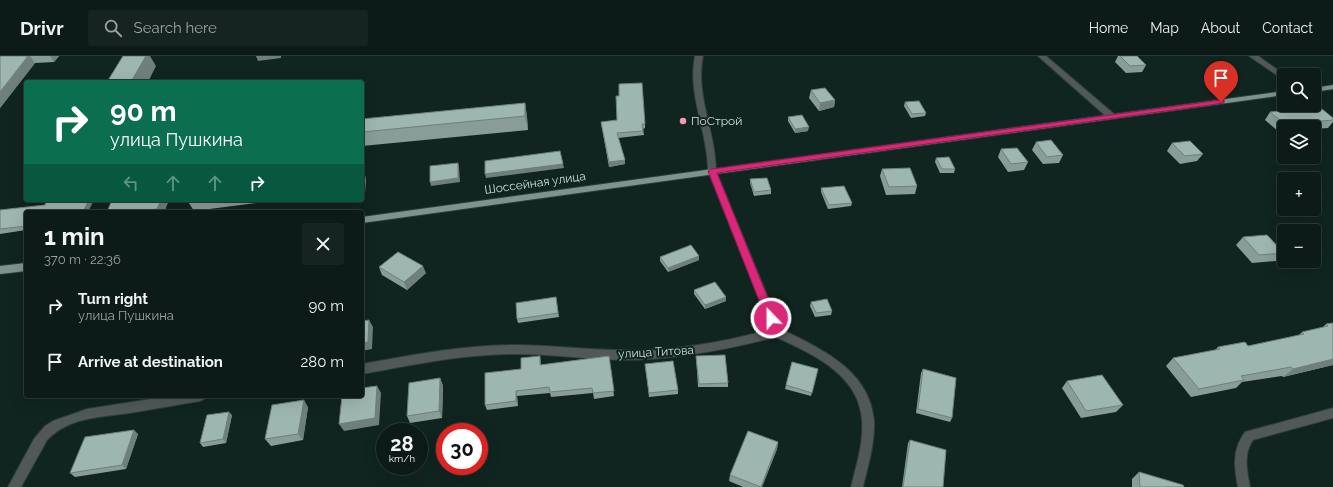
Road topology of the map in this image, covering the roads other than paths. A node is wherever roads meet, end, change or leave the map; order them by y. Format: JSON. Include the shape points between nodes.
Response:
{"nodes":[{"id":1,"x":699,"y":56,"type":"edge"},
{"id":2,"x":1042,"y":56,"type":"edge"},
{"id":3,"x":1253,"y":56,"type":"edge"},
{"id":4,"x":1277,"y":73,"type":"edge"},
{"id":5,"x":1333,"y":87,"type":"edge"},
{"id":6,"x":1321,"y":89,"type":"edge"},
{"id":7,"x":1277,"y":94,"type":"edge"},
{"id":8,"x":1111,"y":116,"type":"junction"},
{"id":9,"x":712,"y":171,"type":"junction"},
{"id":10,"x":364,"y":220,"type":"edge"},
{"id":11,"x":24,"y":266,"type":"edge"},
{"id":12,"x":0,"y":270,"type":"edge"},
{"id":13,"x":777,"y":332,"type":"junction"},
{"id":14,"x":364,"y":369,"type":"edge"},
{"id":15,"x":188,"y":398,"type":"edge"},
{"id":16,"x":1333,"y":413,"type":"edge"},
{"id":17,"x":1245,"y":485,"type":"edge"},
{"id":18,"x":14,"y":487,"type":"edge"},
{"id":19,"x":857,"y":487,"type":"edge"}],
"edges":[{"from":1,"to":9,"type":"street","via":[[698,83],[711,150]]},
{"from":2,"to":8,"type":"street"},
{"from":3,"to":4,"type":"street"},
{"from":5,"to":6,"type":"main road"},
{"from":7,"to":8,"type":"main road","name":"Шоссейная улица"},
{"from":8,"to":9,"type":"main road","name":"Шоссейная улица"},
{"from":9,"to":10,"type":"main road","name":"Шоссейная улица"},
{"from":9,"to":13,"type":"street"},
{"from":11,"to":12,"type":"main road"},
{"from":13,"to":14,"type":"street","name":"улица Титова","via":[[707,350],[621,355],[501,350],[464,352]]},
{"from":13,"to":19,"type":"street","via":[[826,357],[840,367],[856,385],[865,404],[868,420],[866,445]]},
{"from":15,"to":18,"type":"street","via":[[82,416],[63,422],[49,430],[42,438]]},
{"from":16,"to":17,"type":"street","via":[[1249,436],[1242,444],[1240,452]]}]}
